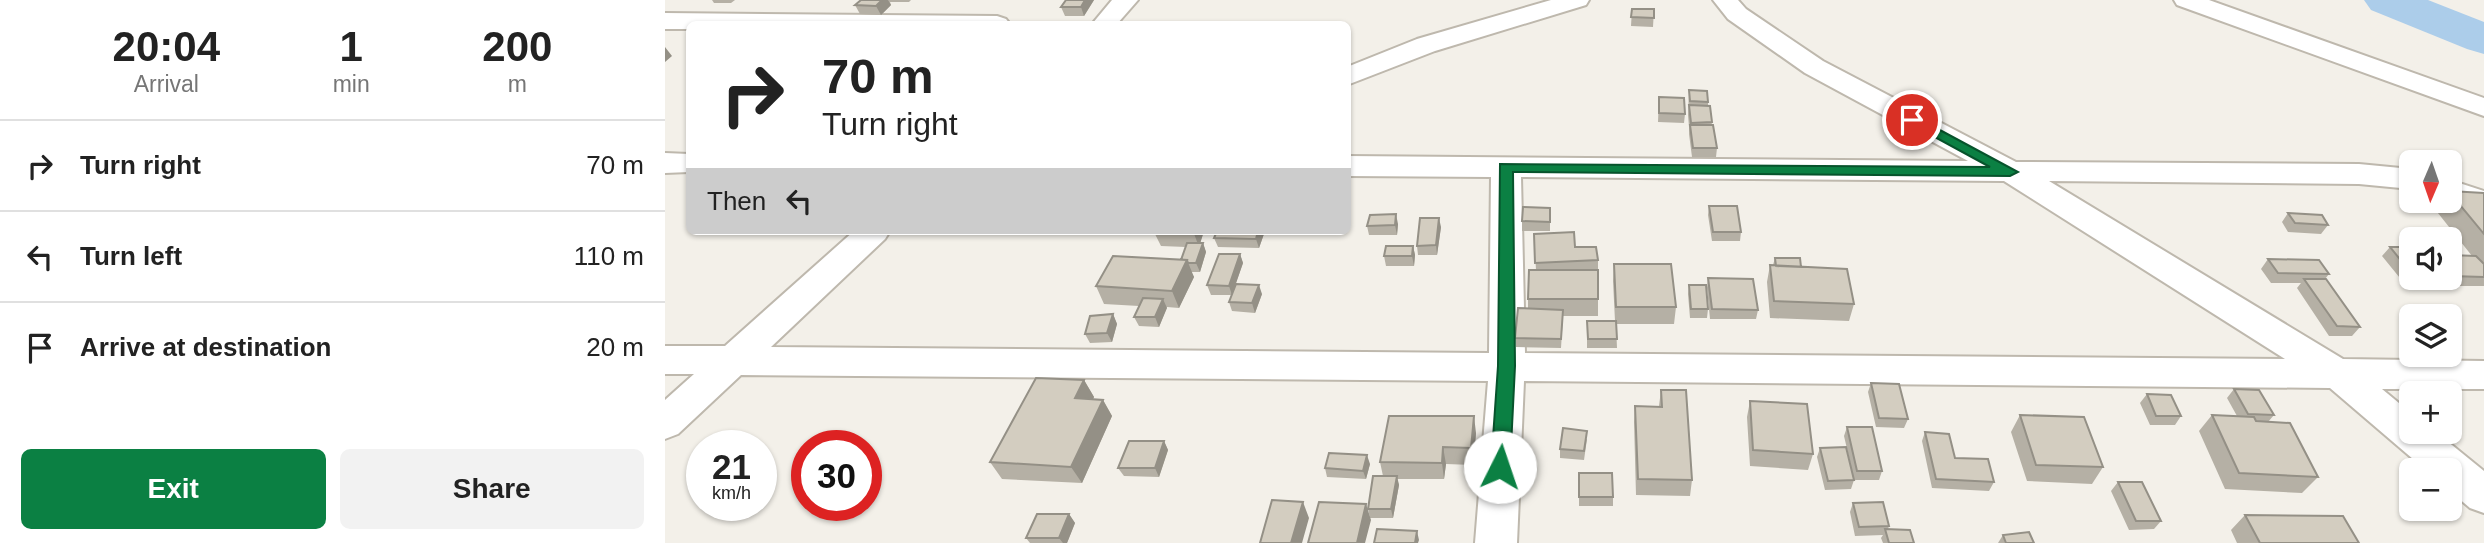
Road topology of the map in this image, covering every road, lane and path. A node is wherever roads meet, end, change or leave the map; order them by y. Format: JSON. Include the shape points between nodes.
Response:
{"nodes":[{"id":1,"x":1126,"y":0,"type":"edge"},
{"id":2,"x":1577,"y":0,"type":"edge"},
{"id":3,"x":1725,"y":0,"type":"edge"},
{"id":4,"x":2186,"y":0,"type":"edge"},
{"id":5,"x":1107,"y":21,"type":"edge"},
{"id":6,"x":665,"y":22,"type":"edge"},
{"id":7,"x":686,"y":22,"type":"edge"},
{"id":8,"x":1351,"y":75,"type":"edge"},
{"id":9,"x":2484,"y":108,"type":"edge"},
{"id":10,"x":665,"y":163,"type":"edge"},
{"id":11,"x":686,"y":163,"type":"edge"},
{"id":12,"x":1351,"y":166,"type":"edge"},
{"id":13,"x":1506,"y":167,"type":"junction"},
{"id":14,"x":2010,"y":172,"type":"junction"},
{"id":15,"x":2399,"y":178,"type":"edge"},
{"id":16,"x":2462,"y":194,"type":"edge"},
{"id":17,"x":2484,"y":202,"type":"edge"},
{"id":18,"x":870,"y":235,"type":"edge"},
{"id":19,"x":665,"y":360,"type":"edge"},
{"id":20,"x":733,"y":360,"type":"junction"},
{"id":21,"x":1507,"y":366,"type":"junction"},
{"id":22,"x":2484,"y":374,"type":"edge"},
{"id":23,"x":2339,"y":375,"type":"junction"},
{"id":24,"x":665,"y":423,"type":"edge"},
{"id":25,"x":2484,"y":495,"type":"edge"},
{"id":26,"x":1496,"y":543,"type":"edge"}],
"edges":[{"from":1,"to":5,"type":"street"},
{"from":2,"to":8,"type":"street","via":[[1426,45]]},
{"from":3,"to":14,"type":"street","via":[[1737,14],[1814,67]]},
{"from":4,"to":9,"type":"street"},
{"from":6,"to":7,"type":"street"},
{"from":10,"to":11,"type":"street"},
{"from":12,"to":13,"type":"street"},
{"from":13,"to":14,"type":"street"},
{"from":13,"to":21,"type":"street"},
{"from":14,"to":15,"type":"street"},
{"from":14,"to":23,"type":"street"},
{"from":16,"to":17,"type":"street"},
{"from":18,"to":20,"type":"street"},
{"from":19,"to":20,"type":"street"},
{"from":20,"to":21,"type":"street"},
{"from":20,"to":24,"type":"street"},
{"from":21,"to":23,"type":"street"},
{"from":21,"to":26,"type":"street"},
{"from":22,"to":23,"type":"street"},
{"from":23,"to":25,"type":"street"}]}
